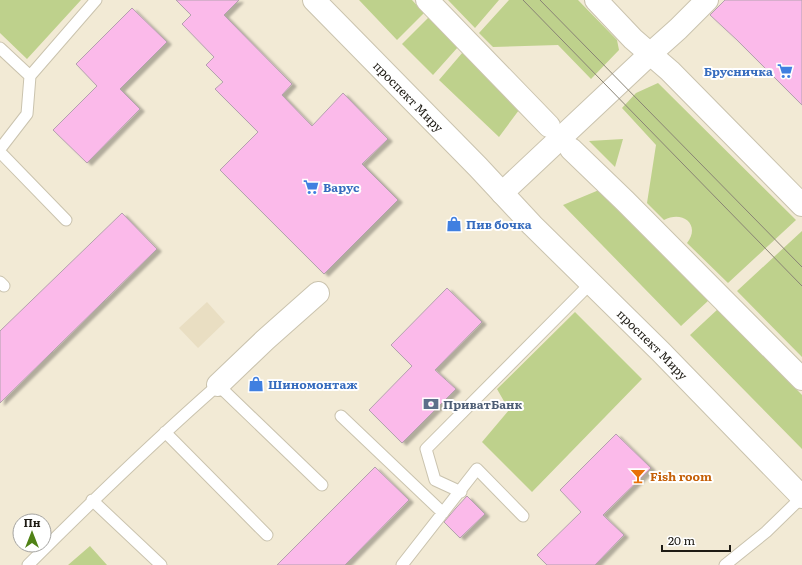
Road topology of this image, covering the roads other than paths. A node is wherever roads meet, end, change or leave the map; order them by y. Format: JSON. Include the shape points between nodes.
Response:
{"nodes":[{"id":1,"x":96,"y":0,"type":"edge"},
{"id":2,"x":314,"y":0,"type":"edge"},
{"id":3,"x":427,"y":0,"type":"edge"},
{"id":4,"x":596,"y":0,"type":"edge"},
{"id":5,"x":707,"y":0,"type":"edge"},
{"id":6,"x":0,"y":48,"type":"edge"},
{"id":7,"x":650,"y":54,"type":"junction"},
{"id":8,"x":30,"y":76,"type":"junction"},
{"id":9,"x":549,"y":126,"type":"dead end"},
{"id":10,"x":571,"y":149,"type":"dead end"},
{"id":11,"x":0,"y":151,"type":"edge"},
{"id":12,"x":502,"y":193,"type":"junction"},
{"id":13,"x":802,"y":205,"type":"edge"},
{"id":14,"x":66,"y":220,"type":"dead end"},
{"id":15,"x":591,"y":283,"type":"junction"},
{"id":16,"x":318,"y":293,"type":"dead end"},
{"id":17,"x":802,"y":379,"type":"edge"},
{"id":18,"x":218,"y":385,"type":"junction"},
{"id":19,"x":342,"y":416,"type":"dead end"},
{"id":20,"x":164,"y":432,"type":"junction"},
{"id":21,"x":322,"y":485,"type":"dead end"},
{"id":22,"x":460,"y":492,"type":"junction"},
{"id":23,"x":802,"y":497,"type":"edge"},
{"id":24,"x":92,"y":500,"type":"junction"},
{"id":25,"x":443,"y":513,"type":"junction"},
{"id":26,"x":524,"y":516,"type":"dead end"},
{"id":27,"x":267,"y":535,"type":"dead end"},
{"id":28,"x":405,"y":564,"type":"edge"},
{"id":29,"x":28,"y":565,"type":"edge"},
{"id":30,"x":161,"y":565,"type":"edge"},
{"id":31,"x":725,"y":565,"type":"edge"}],
"edges":[{"from":1,"to":8,"type":"lane"},
{"from":2,"to":12,"type":"street","name":"проспект Миру"},
{"from":3,"to":9,"type":"street"},
{"from":4,"to":7,"type":"street"},
{"from":5,"to":7,"type":"street"},
{"from":6,"to":8,"type":"lane"},
{"from":7,"to":12,"type":"street"},
{"from":7,"to":13,"type":"street","via":[[670,71]]},
{"from":8,"to":11,"type":"lane","via":[[27,114]]},
{"from":10,"to":17,"type":"street"},
{"from":11,"to":14,"type":"lane"},
{"from":12,"to":15,"type":"street","name":"проспект Миру"},
{"from":15,"to":22,"type":"lane","via":[[426,449],[435,480]]},
{"from":15,"to":23,"type":"street","name":"проспект Миру"},
{"from":16,"to":18,"type":"street"},
{"from":18,"to":20,"type":"lane"},
{"from":18,"to":21,"type":"lane"},
{"from":19,"to":25,"type":"lane"},
{"from":20,"to":24,"type":"lane"},
{"from":20,"to":27,"type":"lane"},
{"from":22,"to":25,"type":"lane"},
{"from":22,"to":26,"type":"lane","via":[[477,469]]},
{"from":23,"to":31,"type":"lane","via":[[766,532]]},
{"from":24,"to":29,"type":"lane"},
{"from":24,"to":30,"type":"lane"},
{"from":25,"to":28,"type":"lane"}]}
